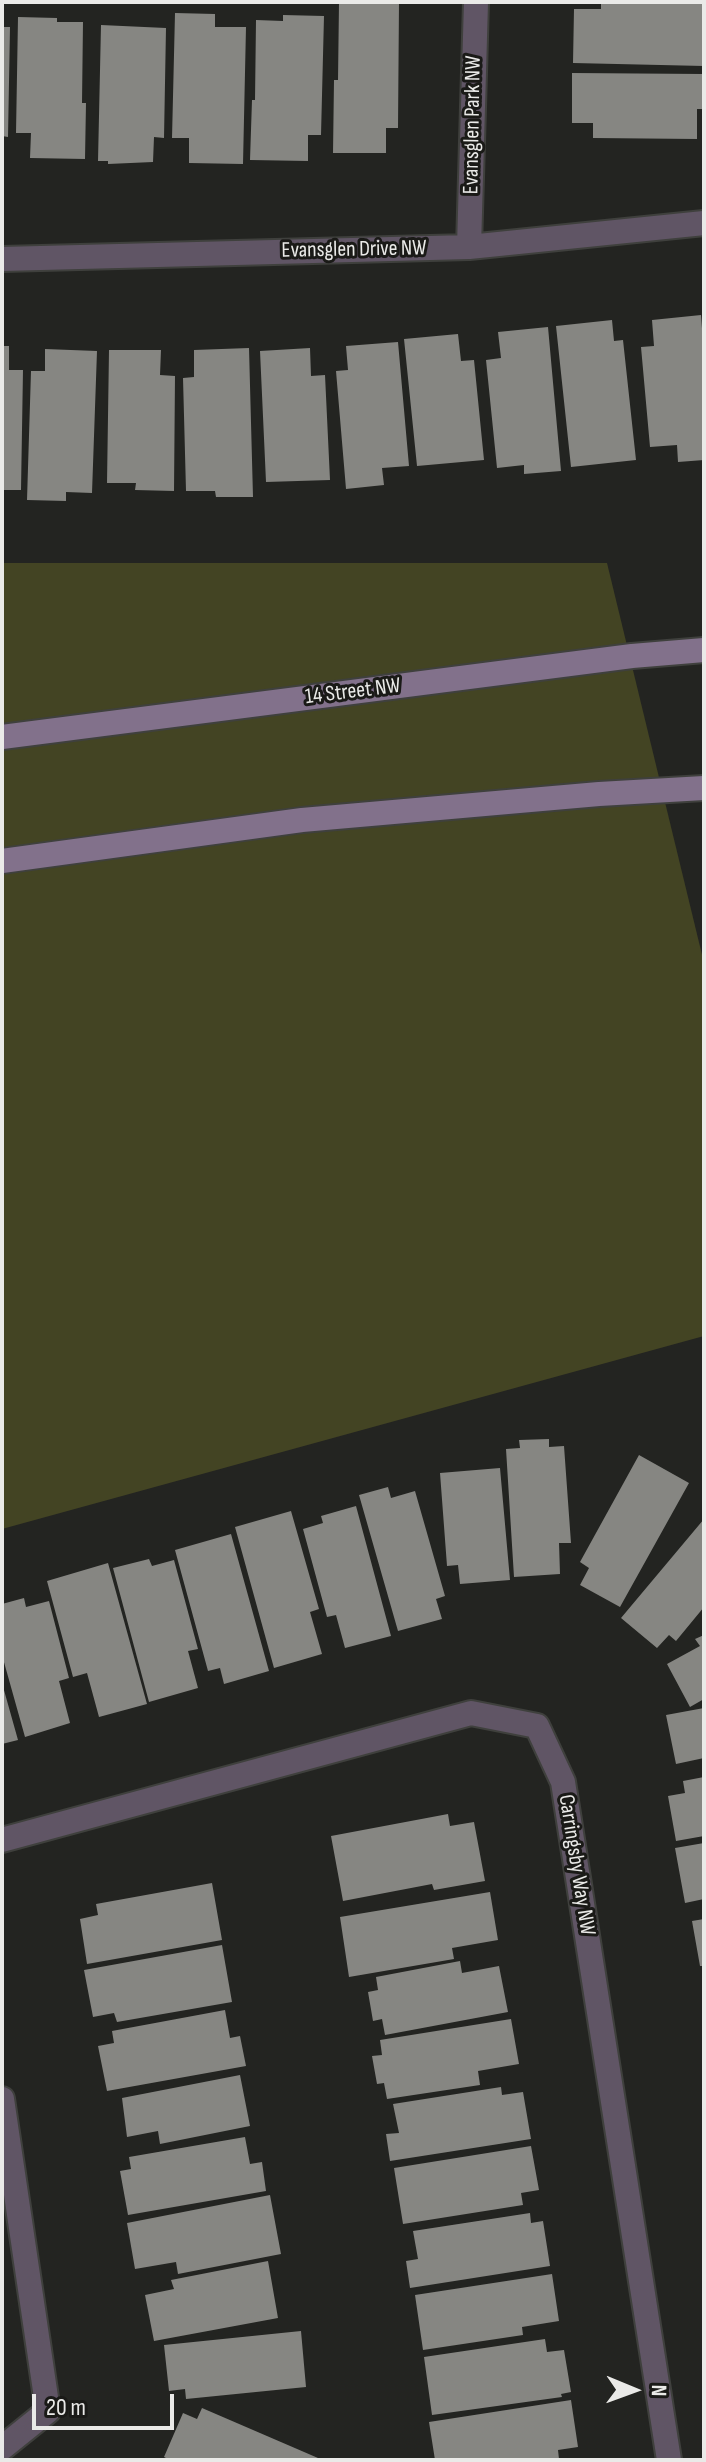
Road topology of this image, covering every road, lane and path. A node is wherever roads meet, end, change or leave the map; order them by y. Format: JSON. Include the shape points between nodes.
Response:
{"nodes":[{"id":1,"x":476,"y":2,"type":"edge"},
{"id":2,"x":704,"y":223,"type":"edge"},
{"id":3,"x":469,"y":247,"type":"junction"},
{"id":4,"x":2,"y":259,"type":"edge"},
{"id":5,"x":704,"y":650,"type":"edge"},
{"id":6,"x":2,"y":737,"type":"edge"},
{"id":7,"x":704,"y":788,"type":"edge"},
{"id":8,"x":2,"y":861,"type":"edge"},
{"id":9,"x":2,"y":1840,"type":"edge"},
{"id":10,"x":2,"y":2099,"type":"edge"},
{"id":11,"x":2,"y":2448,"type":"edge"},
{"id":12,"x":669,"y":2460,"type":"edge"}],
"edges":[{"from":1,"to":3,"type":"street","name":"Evansglen Park NW"},
{"from":2,"to":3,"type":"street","name":"Evansglen Drive NW"},
{"from":3,"to":4,"type":"street","name":"Evansglen Drive NW"},
{"from":5,"to":6,"type":"main road","name":"14 Street NW"},
{"from":7,"to":8,"type":"main road","via":[[302,820]]},
{"from":9,"to":12,"type":"street","name":"Carringsby Way NW","via":[[471,1713],[537,1726],[563,1782]]},
{"from":10,"to":11,"type":"street","via":[[48,2411]]}]}
